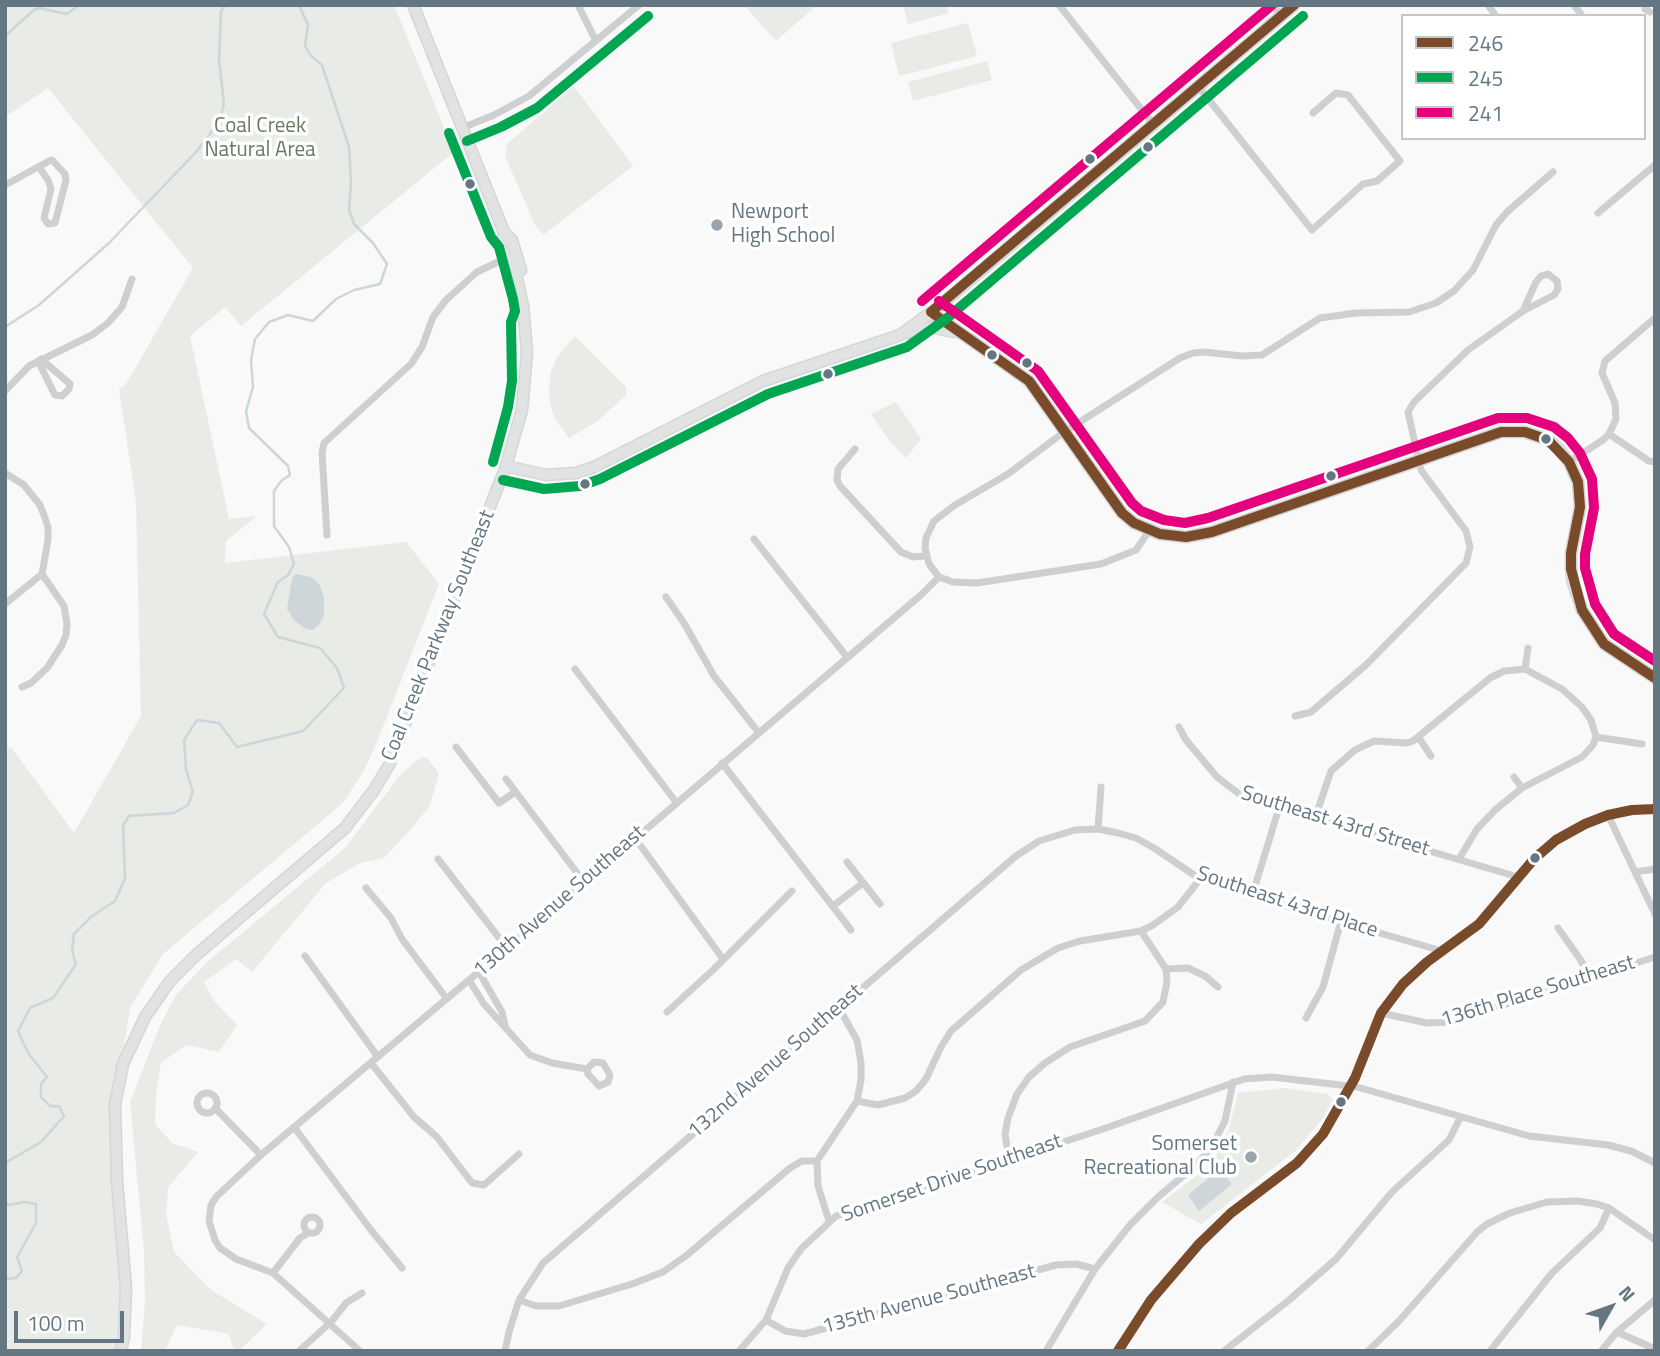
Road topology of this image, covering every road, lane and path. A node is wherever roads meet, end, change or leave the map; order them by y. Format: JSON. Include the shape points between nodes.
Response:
{"nodes":[{"id":1,"x":413,"y":5,"type":"edge"},
{"id":2,"x":578,"y":5,"type":"edge"},
{"id":3,"x":639,"y":5,"type":"edge"},
{"id":4,"x":1059,"y":5,"type":"edge"},
{"id":5,"x":1273,"y":5,"type":"edge"},
{"id":6,"x":1294,"y":5,"type":"edge"},
{"id":7,"x":1574,"y":5,"type":"edge"},
{"id":8,"x":1581,"y":14,"type":"dead end"},
{"id":9,"x":1281,"y":16,"type":"junction"},
{"id":10,"x":596,"y":41,"type":"junction"},
{"id":11,"x":1198,"y":86,"type":"junction"},
{"id":12,"x":1313,"y":113,"type":"dead end"},
{"id":13,"x":1153,"y":124,"type":"junction"},
{"id":14,"x":462,"y":128,"type":"junction"},
{"id":15,"x":1655,"y":164,"type":"edge"},
{"id":16,"x":39,"y":167,"type":"junction"},
{"id":17,"x":1553,"y":172,"type":"dead end"},
{"id":18,"x":5,"y":185,"type":"edge"},
{"id":19,"x":1598,"y":213,"type":"dead end"},
{"id":20,"x":504,"y":232,"type":"junction"},
{"id":21,"x":506,"y":257,"type":"junction"},
{"id":22,"x":132,"y":279,"type":"dead end"},
{"id":23,"x":1523,"y":311,"type":"junction"},
{"id":24,"x":931,"y":313,"type":"junction"},
{"id":25,"x":1655,"y":318,"type":"edge"},
{"id":26,"x":525,"y":322,"type":"junction"},
{"id":27,"x":900,"y":335,"type":"junction"},
{"id":28,"x":967,"y":337,"type":"junction"},
{"id":29,"x":39,"y":360,"type":"junction"},
{"id":30,"x":5,"y":391,"type":"edge"},
{"id":31,"x":1064,"y":432,"type":"junction"},
{"id":32,"x":1609,"y":434,"type":"junction"},
{"id":33,"x":855,"y":449,"type":"dead end"},
{"id":34,"x":1418,"y":460,"type":"junction"},
{"id":35,"x":1569,"y":462,"type":"junction"},
{"id":36,"x":1655,"y":462,"type":"edge"},
{"id":37,"x":506,"y":466,"type":"junction"},
{"id":38,"x":5,"y":473,"type":"edge"},
{"id":39,"x":1149,"y":531,"type":"junction"},
{"id":40,"x":327,"y":535,"type":"dead end"},
{"id":41,"x":754,"y":539,"type":"dead end"},
{"id":42,"x":926,"y":556,"type":"junction"},
{"id":43,"x":42,"y":574,"type":"junction"},
{"id":44,"x":939,"y":577,"type":"junction"},
{"id":45,"x":666,"y":597,"type":"dead end"},
{"id":46,"x":5,"y":604,"type":"edge"},
{"id":47,"x":1528,"y":648,"type":"dead end"},
{"id":48,"x":847,"y":657,"type":"junction"},
{"id":49,"x":575,"y":669,"type":"dead end"},
{"id":50,"x":1525,"y":669,"type":"junction"},
{"id":51,"x":1655,"y":678,"type":"edge"},
{"id":52,"x":22,"y":687,"type":"dead end"},
{"id":53,"x":1294,"y":716,"type":"dead end"},
{"id":54,"x":1179,"y":727,"type":"dead end"},
{"id":55,"x":759,"y":733,"type":"junction"},
{"id":56,"x":1596,"y":737,"type":"junction"},
{"id":57,"x":1419,"y":738,"type":"junction"},
{"id":58,"x":1642,"y":744,"type":"dead end"},
{"id":59,"x":456,"y":747,"type":"dead end"},
{"id":60,"x":1431,"y":756,"type":"dead end"},
{"id":61,"x":722,"y":763,"type":"junction"},
{"id":62,"x":1514,"y":777,"type":"dead end"},
{"id":63,"x":506,"y":779,"type":"dead end"},
{"id":64,"x":1101,"y":787,"type":"dead end"},
{"id":65,"x":1522,"y":788,"type":"junction"},
{"id":66,"x":515,"y":792,"type":"junction"},
{"id":67,"x":676,"y":802,"type":"junction"},
{"id":68,"x":1279,"y":807,"type":"junction"},
{"id":69,"x":1655,"y":809,"type":"edge"},
{"id":70,"x":1608,"y":815,"type":"junction"},
{"id":71,"x":1315,"y":818,"type":"junction"},
{"id":72,"x":1098,"y":829,"type":"junction"},
{"id":73,"x":635,"y":838,"type":"junction"},
{"id":74,"x":438,"y":859,"type":"dead end"},
{"id":75,"x":1460,"y":859,"type":"junction"},
{"id":76,"x":847,"y":862,"type":"dead end"},
{"id":77,"x":1655,"y":869,"type":"edge"},
{"id":78,"x":1635,"y":872,"type":"junction"},
{"id":79,"x":1518,"y":877,"type":"junction"},
{"id":80,"x":1200,"y":879,"type":"junction"},
{"id":81,"x":584,"y":882,"type":"junction"},
{"id":82,"x":863,"y":883,"type":"junction"},
{"id":83,"x":366,"y":888,"type":"dead end"},
{"id":84,"x":792,"y":891,"type":"dead end"},
{"id":85,"x":1252,"y":896,"type":"junction"},
{"id":86,"x":880,"y":904,"type":"dead end"},
{"id":87,"x":833,"y":906,"type":"junction"},
{"id":88,"x":1655,"y":914,"type":"edge"},
{"id":89,"x":1341,"y":921,"type":"junction"},
{"id":90,"x":1558,"y":928,"type":"dead end"},
{"id":91,"x":851,"y":930,"type":"dead end"},
{"id":92,"x":1142,"y":931,"type":"junction"},
{"id":93,"x":507,"y":948,"type":"junction"},
{"id":94,"x":1442,"y":951,"type":"junction"},
{"id":95,"x":305,"y":956,"type":"dead end"},
{"id":96,"x":1655,"y":957,"type":"edge"},
{"id":97,"x":723,"y":959,"type":"junction"},
{"id":98,"x":1166,"y":969,"type":"junction"},
{"id":99,"x":479,"y":972,"type":"junction"},
{"id":100,"x":1590,"y":977,"type":"junction"},
{"id":101,"x":469,"y":980,"type":"junction"},
{"id":102,"x":1218,"y":987,"type":"dead end"},
{"id":103,"x":447,"y":999,"type":"junction"},
{"id":104,"x":839,"y":1008,"type":"junction"},
{"id":105,"x":667,"y":1012,"type":"dead end"},
{"id":106,"x":1381,"y":1013,"type":"junction"},
{"id":107,"x":1306,"y":1018,"type":"dead end"},
{"id":108,"x":505,"y":1026,"type":"junction"},
{"id":109,"x":375,"y":1060,"type":"junction"},
{"id":110,"x":587,"y":1069,"type":"dead end"},
{"id":111,"x":1233,"y":1082,"type":"junction"},
{"id":112,"x":1350,"y":1087,"type":"junction"},
{"id":113,"x":857,"y":1101,"type":"junction"},
{"id":114,"x":215,"y":1108,"type":"dead end"},
{"id":115,"x":1460,"y":1118,"type":"junction"},
{"id":116,"x":295,"y":1127,"type":"junction"},
{"id":117,"x":519,"y":1154,"type":"dead end"},
{"id":118,"x":261,"y":1155,"type":"junction"},
{"id":119,"x":1009,"y":1158,"type":"junction"},
{"id":120,"x":817,"y":1161,"type":"junction"},
{"id":121,"x":1655,"y":1163,"type":"edge"},
{"id":122,"x":1609,"y":1208,"type":"junction"},
{"id":123,"x":829,"y":1221,"type":"junction"},
{"id":124,"x":308,"y":1233,"type":"dead end"},
{"id":125,"x":1655,"y":1240,"type":"edge"},
{"id":126,"x":401,"y":1268,"type":"dead end"},
{"id":127,"x":1095,"y":1269,"type":"junction"},
{"id":128,"x":273,"y":1273,"type":"junction"},
{"id":129,"x":362,"y":1293,"type":"dead end"},
{"id":130,"x":519,"y":1300,"type":"junction"},
{"id":131,"x":1655,"y":1300,"type":"edge"},
{"id":132,"x":766,"y":1320,"type":"junction"},
{"id":133,"x":331,"y":1322,"type":"junction"},
{"id":134,"x":1617,"y":1332,"type":"junction"},
{"id":135,"x":1655,"y":1349,"type":"edge"},
{"id":136,"x":121,"y":1351,"type":"edge"},
{"id":137,"x":299,"y":1351,"type":"edge"},
{"id":138,"x":360,"y":1351,"type":"edge"},
{"id":139,"x":505,"y":1351,"type":"edge"},
{"id":140,"x":739,"y":1351,"type":"edge"},
{"id":141,"x":1046,"y":1351,"type":"edge"},
{"id":142,"x":1118,"y":1351,"type":"edge"},
{"id":143,"x":1224,"y":1351,"type":"edge"},
{"id":144,"x":1368,"y":1351,"type":"edge"},
{"id":145,"x":1490,"y":1351,"type":"edge"},
{"id":146,"x":1601,"y":1351,"type":"edge"}],
"edges":[{"from":1,"to":14,"type":"main road","name":"Coal Creek Parkway Southeast"},
{"from":2,"to":10,"type":"street"},
{"from":3,"to":10,"type":"street"},
{"from":4,"to":13,"type":"street"},
{"from":5,"to":9,"type":"street"},
{"from":6,"to":9,"type":"main road"},
{"from":7,"to":8,"type":"street"},
{"from":9,"to":11,"type":"main road"},
{"from":10,"to":14,"type":"street","via":[[516,104]]},
{"from":11,"to":12,"type":"street","via":[[1312,230],[1363,184],[1377,181],[1400,161],[1348,95],[1336,93]]},
{"from":11,"to":13,"type":"main road"},
{"from":13,"to":24,"type":"main road"},
{"from":14,"to":20,"type":"main road","name":"Coal Creek Parkway Southeast"},
{"from":15,"to":19,"type":"street"},
{"from":16,"to":16,"type":"street","via":[[51,189],[44,218],[53,224],[65,174],[53,160]]},
{"from":16,"to":18,"type":"street"},
{"from":17,"to":31,"type":"street","via":[[1507,212],[1473,270],[1436,303],[1409,312],[1321,318],[1262,355],[1204,352],[1180,358]]},
{"from":20,"to":21,"type":"main road","name":"Coal Creek Parkway Southeast"},
{"from":20,"to":26,"type":"main road","name":"Coal Creek Parkway Southeast","via":[[512,240],[522,271],[529,314]]},
{"from":21,"to":26,"type":"main road","name":"Coal Creek Parkway Southeast","via":[[515,269]]},
{"from":21,"to":40,"type":"street","via":[[477,272],[446,300],[411,364],[324,443]]},
{"from":22,"to":29,"type":"street","via":[[122,307],[108,323]]},
{"from":23,"to":23,"type":"street","via":[[1541,276],[1548,274],[1557,281],[1559,289],[1554,295]]},
{"from":23,"to":34,"type":"street","via":[[1468,350],[1410,406],[1408,417]]},
{"from":24,"to":27,"type":"main road"},
{"from":24,"to":28,"type":"main road"},
{"from":25,"to":32,"type":"street","via":[[1602,366],[1616,412]]},
{"from":26,"to":37,"type":"main road","name":"Coal Creek Parkway Southeast","via":[[526,382]]},
{"from":27,"to":28,"type":"main road","via":[[936,327]]},
{"from":27,"to":37,"type":"main road","via":[[763,381],[576,473],[546,475]]},
{"from":28,"to":31,"type":"main road","via":[[1029,381]]},
{"from":29,"to":29,"type":"street","via":[[69,383],[62,396],[55,395]]},
{"from":29,"to":30,"type":"street"},
{"from":31,"to":39,"type":"main road","via":[[1122,513]]},
{"from":31,"to":42,"type":"street","via":[[1008,474],[942,514],[929,529]]},
{"from":32,"to":35,"type":"street"},
{"from":32,"to":36,"type":"street"},
{"from":33,"to":42,"type":"street","via":[[838,469],[836,480],[901,552]]},
{"from":34,"to":35,"type":"main road","via":[[1511,431],[1548,440]]},
{"from":34,"to":39,"type":"main road","via":[[1212,532],[1176,537]]},
{"from":34,"to":53,"type":"street","via":[[1460,521],[1469,538],[1469,556],[1461,570],[1367,664],[1311,712]]},
{"from":35,"to":51,"type":"main road","via":[[1580,493],[1571,569],[1582,610],[1604,643]]},
{"from":37,"to":136,"type":"main road","name":"Coal Creek Parkway Southeast","via":[[399,743],[374,790],[328,844],[184,966],[155,1000],[130,1046],[115,1105],[127,1288]]},
{"from":38,"to":43,"type":"street","via":[[24,485],[44,515],[48,540]]},
{"from":39,"to":44,"type":"street","via":[[1136,550],[1101,564],[977,583]]},
{"from":41,"to":48,"type":"street"},
{"from":42,"to":44,"type":"street"},
{"from":43,"to":46,"type":"street"},
{"from":43,"to":52,"type":"street","via":[[64,606],[67,624],[62,645],[47,668]]},
{"from":44,"to":48,"type":"street","name":"130th Avenue Southeast"},
{"from":45,"to":55,"type":"street","via":[[714,676]]},
{"from":47,"to":50,"type":"street"},
{"from":48,"to":55,"type":"street","name":"130th Avenue Southeast"},
{"from":49,"to":67,"type":"street"},
{"from":50,"to":56,"type":"street","via":[[1562,689],[1582,707]]},
{"from":50,"to":57,"type":"street","via":[[1490,678]]},
{"from":54,"to":68,"type":"street","name":"Southeast 43rd Street","via":[[1224,784],[1242,796]]},
{"from":55,"to":61,"type":"street","name":"130th Avenue Southeast"},
{"from":56,"to":58,"type":"street"},
{"from":56,"to":65,"type":"street","via":[[1582,757]]},
{"from":57,"to":60,"type":"street"},
{"from":57,"to":71,"type":"street","via":[[1407,743],[1374,741],[1355,750],[1331,771]]},
{"from":59,"to":66,"type":"street","via":[[499,803]]},
{"from":61,"to":67,"type":"street","name":"130th Avenue Southeast"},
{"from":61,"to":87,"type":"street"},
{"from":62,"to":65,"type":"street"},
{"from":63,"to":66,"type":"street"},
{"from":64,"to":72,"type":"street"},
{"from":65,"to":75,"type":"street","via":[[1483,821]]},
{"from":66,"to":81,"type":"street"},
{"from":67,"to":73,"type":"street","name":"130th Avenue Southeast"},
{"from":68,"to":71,"type":"street","name":"Southeast 43rd Street"},
{"from":68,"to":85,"type":"street"},
{"from":69,"to":70,"type":"street"},
{"from":70,"to":78,"type":"street"},
{"from":70,"to":79,"type":"street","via":[[1556,840]]},
{"from":71,"to":75,"type":"street","name":"Southeast 43rd Street"},
{"from":72,"to":80,"type":"street","name":"Southeast 43rd Place","via":[[1136,838]]},
{"from":72,"to":104,"type":"street","name":"132nd Avenue Southeast","via":[[1060,833],[1016,856]]},
{"from":73,"to":81,"type":"street","name":"130th Avenue Southeast"},
{"from":73,"to":97,"type":"street"},
{"from":74,"to":93,"type":"street"},
{"from":75,"to":79,"type":"street","name":"Southeast 43rd Street"},
{"from":76,"to":82,"type":"street"},
{"from":77,"to":78,"type":"street"},
{"from":78,"to":88,"type":"street"},
{"from":79,"to":94,"type":"street","via":[[1491,912]]},
{"from":80,"to":85,"type":"street","name":"Southeast 43rd Place"},
{"from":80,"to":92,"type":"street","via":[[1178,907]]},
{"from":81,"to":93,"type":"street","name":"130th Avenue Southeast"},
{"from":82,"to":86,"type":"street"},
{"from":82,"to":87,"type":"street"},
{"from":83,"to":103,"type":"street"},
{"from":84,"to":97,"type":"street"},
{"from":85,"to":89,"type":"street","name":"Southeast 43rd Place"},
{"from":87,"to":91,"type":"street"},
{"from":89,"to":94,"type":"street","name":"Southeast 43rd Place"},
{"from":89,"to":107,"type":"street","via":[[1322,986]]},
{"from":90,"to":100,"type":"street"},
{"from":92,"to":98,"type":"street"},
{"from":92,"to":113,"type":"street","via":[[1080,941],[1038,958],[951,1031],[916,1091],[890,1103]]},
{"from":93,"to":99,"type":"street","name":"130th Avenue Southeast"},
{"from":94,"to":106,"type":"street","via":[[1403,984]]},
{"from":95,"to":109,"type":"street"},
{"from":96,"to":100,"type":"street","name":"136th Place Southeast"},
{"from":97,"to":105,"type":"street"},
{"from":98,"to":102,"type":"street","via":[[1197,971]]},
{"from":98,"to":119,"type":"street","via":[[1166,995],[1152,1016],[1070,1047],[1029,1077],[1007,1118],[1004,1134]]},
{"from":99,"to":101,"type":"street","name":"130th Avenue Southeast"},
{"from":99,"to":108,"type":"street"},
{"from":100,"to":106,"type":"street","name":"136th Place Southeast","via":[[1450,1022],[1427,1023]]},
{"from":101,"to":103,"type":"street","name":"130th Avenue Southeast"},
{"from":101,"to":108,"type":"street"},
{"from":103,"to":109,"type":"street","name":"130th Avenue Southeast"},
{"from":104,"to":113,"type":"street","via":[[860,1051]]},
{"from":104,"to":130,"type":"street","name":"132nd Avenue Southeast","via":[[558,1249]]},
{"from":106,"to":112,"type":"street"},
{"from":108,"to":110,"type":"street","via":[[538,1060]]},
{"from":109,"to":116,"type":"street","name":"130th Avenue Southeast"},
{"from":109,"to":117,"type":"street","via":[[414,1118],[437,1137],[471,1184],[484,1185]]},
{"from":111,"to":112,"type":"street","name":"Somerset Drive Southeast","via":[[1272,1077]]},
{"from":111,"to":119,"type":"street","name":"Somerset Drive Southeast"},
{"from":111,"to":127,"type":"street","via":[[1225,1121],[1211,1148],[1144,1210]]},
{"from":112,"to":115,"type":"street","name":"Somerset Drive Southeast"},
{"from":112,"to":142,"type":"street","via":[[1314,1146],[1199,1244],[1151,1300]]},
{"from":113,"to":120,"type":"street"},
{"from":114,"to":118,"type":"street"},
{"from":115,"to":121,"type":"street","name":"Somerset Drive Southeast","via":[[1529,1136],[1631,1150]]},
{"from":115,"to":143,"type":"street","via":[[1450,1140],[1392,1192],[1336,1259]]},
{"from":116,"to":118,"type":"street","name":"130th Avenue Southeast"},
{"from":116,"to":126,"type":"street"},
{"from":118,"to":128,"type":"street","name":"130th Avenue Southeast","via":[[216,1196],[209,1221],[215,1240],[227,1254]]},
{"from":119,"to":123,"type":"street","name":"Somerset Drive Southeast"},
{"from":120,"to":123,"type":"street","via":[[818,1185]]},
{"from":120,"to":130,"type":"street","via":[[802,1161],[790,1168],[663,1272],[559,1306]]},
{"from":122,"to":125,"type":"street"},
{"from":122,"to":144,"type":"street","via":[[1578,1201],[1547,1202],[1487,1224]]},
{"from":122,"to":145,"type":"street","via":[[1600,1228],[1552,1273]]},
{"from":123,"to":132,"type":"street","name":"Somerset Drive Southeast","via":[[794,1259]]},
{"from":124,"to":128,"type":"street"},
{"from":127,"to":132,"type":"street","name":"135th Avenue Southeast","via":[[1056,1265],[804,1334],[785,1331]]},
{"from":127,"to":141,"type":"street"},
{"from":128,"to":133,"type":"street"},
{"from":129,"to":133,"type":"street","via":[[346,1303]]},
{"from":130,"to":139,"type":"street","name":"132nd Avenue Southeast"},
{"from":131,"to":134,"type":"street"},
{"from":132,"to":140,"type":"street","name":"Somerset Drive Southeast"},
{"from":133,"to":137,"type":"street"},
{"from":133,"to":138,"type":"street"},
{"from":134,"to":135,"type":"street"},
{"from":134,"to":146,"type":"street"}]}
